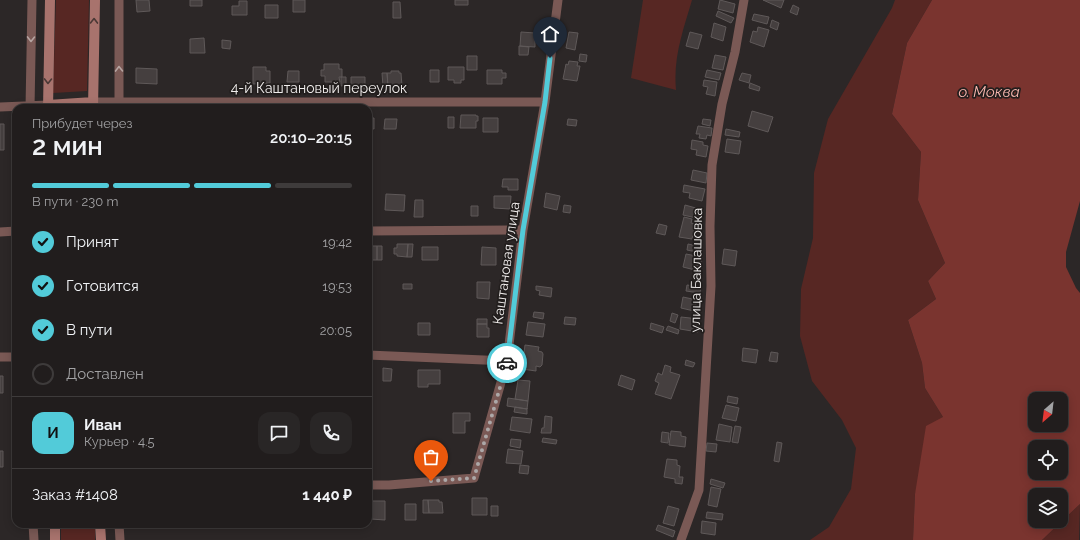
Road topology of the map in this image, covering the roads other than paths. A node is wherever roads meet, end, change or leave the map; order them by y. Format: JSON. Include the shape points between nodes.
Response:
{"nodes":[{"id":1,"x":32,"y":0,"type":"edge"},
{"id":2,"x":50,"y":0,"type":"edge"},
{"id":3,"x":95,"y":0,"type":"edge"},
{"id":4,"x":119,"y":0,"type":"edge"},
{"id":5,"x":558,"y":0,"type":"edge"},
{"id":6,"x":744,"y":0,"type":"edge"},
{"id":7,"x":545,"y":102,"type":"junction"},
{"id":8,"x":30,"y":104,"type":"edge"},
{"id":9,"x":48,"y":104,"type":"edge"},
{"id":10,"x":93,"y":104,"type":"edge"},
{"id":11,"x":119,"y":104,"type":"edge"},
{"id":12,"x":261,"y":104,"type":"edge"},
{"id":13,"x":0,"y":107,"type":"edge"},
{"id":14,"x":12,"y":107,"type":"edge"},
{"id":15,"x":523,"y":230,"type":"junction"},
{"id":16,"x":12,"y":231,"type":"edge"},
{"id":17,"x":372,"y":231,"type":"edge"},
{"id":18,"x":0,"y":232,"type":"edge"},
{"id":19,"x":372,"y":355,"type":"edge"},
{"id":20,"x":0,"y":357,"type":"edge"},
{"id":21,"x":12,"y":357,"type":"edge"},
{"id":22,"x":507,"y":362,"type":"junction"},
{"id":23,"x":372,"y":485,"type":"edge"},
{"id":24,"x":33,"y":528,"type":"edge"},
{"id":25,"x":55,"y":528,"type":"edge"},
{"id":26,"x":100,"y":528,"type":"edge"},
{"id":27,"x":119,"y":528,"type":"edge"},
{"id":28,"x":34,"y":540,"type":"edge"},
{"id":29,"x":56,"y":540,"type":"edge"},
{"id":30,"x":101,"y":540,"type":"edge"},
{"id":31,"x":120,"y":540,"type":"edge"},
{"id":32,"x":681,"y":540,"type":"edge"}],
"edges":[{"from":1,"to":8,"type":"street","one_way":true},
{"from":2,"to":9,"type":"main road","one_way":true},
{"from":10,"to":3,"type":"main road","one_way":true},
{"from":11,"to":4,"type":"street","one_way":true},
{"from":5,"to":7,"type":"street","name":"Каштановая улица"},
{"from":6,"to":32,"type":"street","name":"улица Баклашовка","via":[[712,165],[711,286],[699,490]]},
{"from":7,"to":12,"type":"street","name":"4-й Каштановый переулок"},
{"from":7,"to":15,"type":"street","name":"Каштановая улица"},
{"from":13,"to":14,"type":"street"},
{"from":15,"to":17,"type":"street"},
{"from":15,"to":22,"type":"street","name":"Каштановая улица"},
{"from":16,"to":18,"type":"street"},
{"from":19,"to":22,"type":"street"},
{"from":20,"to":21,"type":"street"},
{"from":22,"to":23,"type":"street","name":"Каштановая улица","via":[[474,478]]},
{"from":24,"to":28,"type":"street"},
{"from":25,"to":29,"type":"main road"},
{"from":26,"to":30,"type":"main road"},
{"from":27,"to":31,"type":"street"}]}
